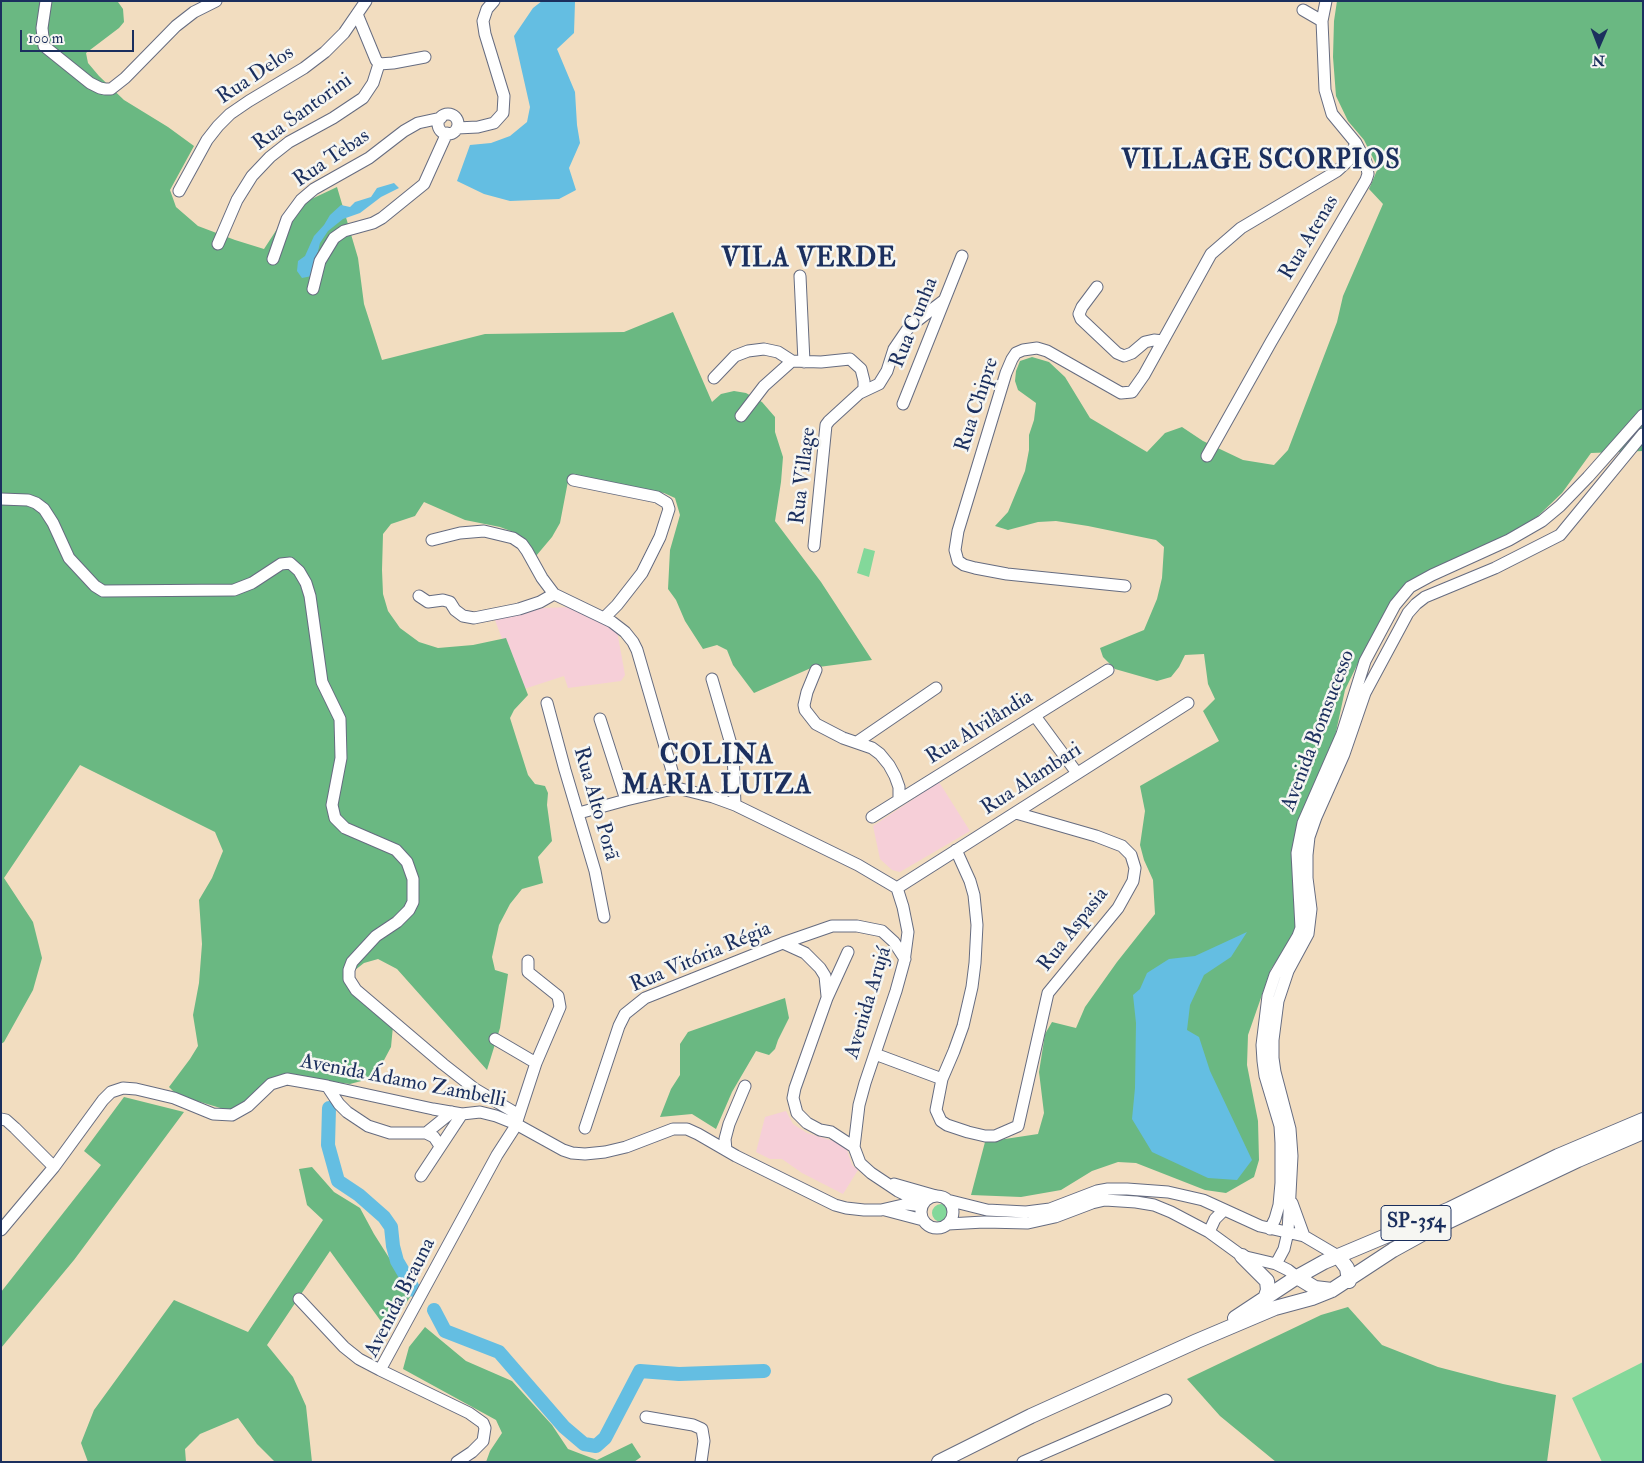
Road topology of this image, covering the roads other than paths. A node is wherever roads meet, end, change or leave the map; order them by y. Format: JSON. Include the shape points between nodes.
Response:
{"nodes":[{"id":1,"x":46,"y":1,"type":"edge"},
{"id":2,"x":216,"y":1,"type":"edge"},
{"id":3,"x":366,"y":1,"type":"edge"},
{"id":4,"x":494,"y":1,"type":"edge"},
{"id":5,"x":1326,"y":1,"type":"edge"},
{"id":6,"x":1303,"y":10,"type":"dead end"},
{"id":7,"x":358,"y":14,"type":"junction"},
{"id":8,"x":1322,"y":21,"type":"junction"},
{"id":9,"x":425,"y":57,"type":"dead end"},
{"id":10,"x":379,"y":64,"type":"junction"},
{"id":11,"x":440,"y":118,"type":"junction"},
{"id":12,"x":452,"y":130,"type":"junction"},
{"id":13,"x":1356,"y":144,"type":"junction"},
{"id":14,"x":179,"y":191,"type":"dead end"},
{"id":15,"x":218,"y":244,"type":"dead end"},
{"id":16,"x":962,"y":256,"type":"dead end"},
{"id":17,"x":273,"y":259,"type":"dead end"},
{"id":18,"x":800,"y":276,"type":"dead end"},
{"id":19,"x":1098,"y":287,"type":"dead end"},
{"id":20,"x":313,"y":289,"type":"dead end"},
{"id":21,"x":945,"y":300,"type":"junction"},
{"id":22,"x":1163,"y":341,"type":"junction"},
{"id":23,"x":792,"y":361,"type":"junction"},
{"id":24,"x":804,"y":362,"type":"junction"},
{"id":25,"x":714,"y":378,"type":"dead end"},
{"id":26,"x":860,"y":394,"type":"junction"},
{"id":27,"x":903,"y":404,"type":"dead end"},
{"id":28,"x":1643,"y":415,"type":"edge"},
{"id":29,"x":740,"y":416,"type":"dead end"},
{"id":30,"x":1643,"y":434,"type":"edge"},
{"id":31,"x":1207,"y":456,"type":"dead end"},
{"id":32,"x":573,"y":480,"type":"dead end"},
{"id":33,"x":1,"y":499,"type":"edge"},
{"id":34,"x":432,"y":540,"type":"dead end"},
{"id":35,"x":814,"y":546,"type":"dead end"},
{"id":36,"x":1125,"y":586,"type":"dead end"},
{"id":37,"x":554,"y":594,"type":"junction"},
{"id":38,"x":419,"y":596,"type":"dead end"},
{"id":39,"x":604,"y":618,"type":"junction"},
{"id":40,"x":816,"y":670,"type":"dead end"},
{"id":41,"x":1108,"y":670,"type":"dead end"},
{"id":42,"x":712,"y":679,"type":"dead end"},
{"id":43,"x":936,"y":688,"type":"dead end"},
{"id":44,"x":547,"y":703,"type":"dead end"},
{"id":45,"x":1188,"y":703,"type":"dead end"},
{"id":46,"x":1035,"y":716,"type":"junction"},
{"id":47,"x":600,"y":719,"type":"dead end"},
{"id":48,"x":857,"y":742,"type":"junction"},
{"id":49,"x":1076,"y":773,"type":"junction"},
{"id":50,"x":677,"y":788,"type":"junction"},
{"id":51,"x":626,"y":800,"type":"junction"},
{"id":52,"x":899,"y":800,"type":"junction"},
{"id":53,"x":735,"y":805,"type":"junction"},
{"id":54,"x":1016,"y":812,"type":"junction"},
{"id":55,"x":578,"y":813,"type":"junction"},
{"id":56,"x":872,"y":817,"type":"dead end"},
{"id":57,"x":956,"y":850,"type":"junction"},
{"id":58,"x":897,"y":888,"type":"junction"},
{"id":59,"x":604,"y":916,"type":"dead end"},
{"id":60,"x":882,"y":931,"type":"junction"},
{"id":61,"x":908,"y":932,"type":"junction"},
{"id":62,"x":783,"y":943,"type":"junction"},
{"id":63,"x":848,"y":952,"type":"dead end"},
{"id":64,"x":905,"y":959,"type":"junction"},
{"id":65,"x":528,"y":961,"type":"dead end"},
{"id":66,"x":827,"y":998,"type":"junction"},
{"id":67,"x":495,"y":1039,"type":"dead end"},
{"id":68,"x":875,"y":1054,"type":"junction"},
{"id":69,"x":536,"y":1063,"type":"junction"},
{"id":70,"x":942,"y":1079,"type":"junction"},
{"id":71,"x":327,"y":1086,"type":"junction"},
{"id":72,"x":745,"y":1086,"type":"dead end"},
{"id":73,"x":457,"y":1113,"type":"junction"},
{"id":74,"x":1,"y":1119,"type":"edge"},
{"id":75,"x":1643,"y":1120,"type":"edge"},
{"id":76,"x":517,"y":1121,"type":"junction"},
{"id":77,"x":856,"y":1127,"type":"junction"},
{"id":78,"x":585,"y":1128,"type":"dead end"},
{"id":79,"x":831,"y":1132,"type":"junction"},
{"id":80,"x":1643,"y":1132,"type":"edge"},
{"id":81,"x":426,"y":1133,"type":"junction"},
{"id":82,"x":440,"y":1146,"type":"junction"},
{"id":83,"x":854,"y":1147,"type":"junction"},
{"id":84,"x":726,"y":1150,"type":"junction"},
{"id":85,"x":54,"y":1167,"type":"junction"},
{"id":86,"x":421,"y":1176,"type":"dead end"},
{"id":87,"x":885,"y":1183,"type":"junction"},
{"id":88,"x":1290,"y":1192,"type":"junction"},
{"id":89,"x":942,"y":1198,"type":"junction"},
{"id":90,"x":922,"y":1205,"type":"junction"},
{"id":91,"x":881,"y":1210,"type":"junction"},
{"id":92,"x":1224,"y":1210,"type":"junction"},
{"id":93,"x":923,"y":1220,"type":"junction"},
{"id":94,"x":948,"y":1224,"type":"junction"},
{"id":95,"x":1270,"y":1229,"type":"junction"},
{"id":96,"x":1,"y":1230,"type":"edge"},
{"id":97,"x":1209,"y":1232,"type":"junction"},
{"id":98,"x":1288,"y":1232,"type":"junction"},
{"id":99,"x":1304,"y":1236,"type":"junction"},
{"id":100,"x":1242,"y":1256,"type":"junction"},
{"id":101,"x":1338,"y":1256,"type":"junction"},
{"id":102,"x":1276,"y":1264,"type":"junction"},
{"id":103,"x":1297,"y":1277,"type":"junction"},
{"id":104,"x":1349,"y":1281,"type":"junction"},
{"id":105,"x":1332,"y":1290,"type":"junction"},
{"id":106,"x":299,"y":1299,"type":"dead end"},
{"id":107,"x":1264,"y":1299,"type":"junction"},
{"id":108,"x":1197,"y":1341,"type":"junction"},
{"id":109,"x":380,"y":1370,"type":"junction"},
{"id":110,"x":1166,"y":1400,"type":"dead end"},
{"id":111,"x":646,"y":1418,"type":"dead end"},
{"id":112,"x":457,"y":1462,"type":"edge"},
{"id":113,"x":701,"y":1462,"type":"edge"},
{"id":114,"x":939,"y":1462,"type":"edge"},
{"id":115,"x":1023,"y":1462,"type":"edge"}],
"edges":[{"from":1,"to":2,"type":"street","via":[[42,28],[44,46],[90,83],[111,89],[176,26]]},
{"from":3,"to":7,"type":"street","name":"Rua Delos"},
{"from":4,"to":12,"type":"street","via":[[483,22],[504,96],[503,113],[494,123]]},
{"from":5,"to":8,"type":"street","name":"Rua Atenas"},
{"from":6,"to":8,"type":"street"},
{"from":7,"to":10,"type":"street"},
{"from":7,"to":14,"type":"street","name":"Rua Delos","via":[[325,52],[230,114],[207,140]]},
{"from":8,"to":13,"type":"street","name":"Rua Atenas","via":[[1328,104]]},
{"from":9,"to":10,"type":"street"},
{"from":10,"to":15,"type":"street","name":"Rua Santorini","via":[[373,83],[363,98],[289,142],[252,176],[237,200]]},
{"from":11,"to":12,"type":"street","via":[[439,127]]},
{"from":11,"to":12,"type":"street","via":[[449,114],[455,116],[458,122]]},
{"from":11,"to":17,"type":"street","name":"Rua Tebas","via":[[418,123],[369,158],[314,189],[287,219]]},
{"from":12,"to":20,"type":"street","via":[[424,184],[382,218],[344,231],[334,238],[320,261]]},
{"from":13,"to":22,"type":"street","name":"Rua Chipre","via":[[1348,161],[1337,171],[1241,228],[1211,254]]},
{"from":13,"to":31,"type":"street","name":"Rua Atenas","via":[[1368,169],[1366,180]]},
{"from":16,"to":21,"type":"street","name":"Rua Cunha"},
{"from":18,"to":24,"type":"street"},
{"from":19,"to":22,"type":"street","via":[[1079,314],[1117,354],[1132,353],[1145,342]]},
{"from":21,"to":26,"type":"street","name":"Rua Village","via":[[909,327],[894,349],[879,384]]},
{"from":21,"to":27,"type":"street","name":"Rua Cunha"},
{"from":22,"to":36,"type":"street","name":"Rua Chipre","via":[[1140,381],[1132,392],[1125,394],[1047,351],[1030,348],[1016,353],[1006,373],[955,543],[958,561],[975,568]]},
{"from":23,"to":24,"type":"street"},
{"from":23,"to":25,"type":"street","via":[[778,352],[764,349],[748,351],[735,356]]},
{"from":23,"to":29,"type":"street","via":[[769,381]]},
{"from":24,"to":26,"type":"street","via":[[850,359],[864,376],[864,389]]},
{"from":26,"to":35,"type":"street","name":"Rua Village","via":[[826,425]]},
{"from":28,"to":95,"type":"street","name":"Avenida Bomsucesso","via":[[1588,477],[1542,521],[1410,587],[1395,605],[1374,642],[1355,689],[1342,734],[1303,823],[1296,853],[1301,928],[1275,975],[1268,996],[1262,1045],[1265,1076],[1280,1126],[1281,1183],[1277,1214]]},
{"from":30,"to":88,"type":"street","name":"Avenida Bomsucesso","via":[[1560,535],[1416,604],[1365,693],[1310,837],[1307,855],[1308,934],[1283,984],[1272,1040],[1275,1072],[1292,1142]]},
{"from":32,"to":39,"type":"street","via":[[657,497],[669,509],[660,537],[642,573]]},
{"from":33,"to":76,"type":"street","via":[[28,500],[44,509],[69,558],[103,591],[234,590],[252,583],[281,564],[290,563],[299,571],[310,596],[322,682],[340,719],[342,758],[332,805],[334,818],[345,828],[396,850],[407,862],[413,879],[413,902],[409,910],[372,940],[352,962],[349,979],[356,990],[443,1064]]},
{"from":34,"to":37,"type":"street","via":[[484,530],[513,538],[522,544]]},
{"from":37,"to":38,"type":"street","via":[[540,602],[474,618],[463,616],[450,602],[428,602]]},
{"from":37,"to":39,"type":"street"},
{"from":39,"to":50,"type":"street","via":[[618,626],[633,642]]},
{"from":40,"to":48,"type":"street","via":[[807,692],[805,710],[816,724]]},
{"from":41,"to":46,"type":"street","name":"Rua Alvilândia"},
{"from":42,"to":53,"type":"street","via":[[733,751]]},
{"from":43,"to":48,"type":"street"},
{"from":44,"to":55,"type":"street","name":"Rua Alto Porã"},
{"from":45,"to":49,"type":"street","name":"Rua Alambari"},
{"from":46,"to":49,"type":"street"},
{"from":46,"to":52,"type":"street","name":"Rua Alvilândia"},
{"from":47,"to":51,"type":"street"},
{"from":48,"to":52,"type":"street","via":[[872,748],[889,765],[900,787]]},
{"from":49,"to":54,"type":"street","name":"Rua Alambari"},
{"from":50,"to":51,"type":"street"},
{"from":50,"to":53,"type":"street"},
{"from":51,"to":55,"type":"street"},
{"from":52,"to":56,"type":"street","name":"Rua Alvilândia"},
{"from":53,"to":58,"type":"street","via":[[858,865]]},
{"from":54,"to":57,"type":"street","name":"Rua Alambari"},
{"from":54,"to":70,"type":"street","name":"Rua Aspasia","via":[[1122,846],[1131,856],[1135,868],[1133,880],[1118,908],[1048,993],[1018,1126],[995,1136],[985,1136],[941,1122],[936,1110]]},
{"from":55,"to":59,"type":"street","name":"Rua Alto Porã"},
{"from":57,"to":58,"type":"street","name":"Rua Alambari"},
{"from":57,"to":70,"type":"street","via":[[974,895],[977,925],[975,963],[963,1026]]},
{"from":58,"to":61,"type":"street","name":"Avenida Arujá"},
{"from":60,"to":61,"type":"street","name":"Rua Vitória Régia"},
{"from":60,"to":62,"type":"street","name":"Rua Vitória Régia","via":[[832,926]]},
{"from":60,"to":64,"type":"street"},
{"from":61,"to":64,"type":"street","name":"Avenida Arujá"},
{"from":62,"to":66,"type":"street","via":[[805,953],[820,968],[827,986]]},
{"from":62,"to":78,"type":"street","name":"Rua Vitória Régia","via":[[645,998],[624,1014]]},
{"from":63,"to":66,"type":"street"},
{"from":64,"to":68,"type":"street","name":"Avenida Arujá"},
{"from":65,"to":69,"type":"street","name":"Avenida Brauna","via":[[528,972],[558,996],[560,1007]]},
{"from":66,"to":79,"type":"street","via":[[793,1098],[802,1119]]},
{"from":67,"to":69,"type":"street"},
{"from":68,"to":70,"type":"street"},
{"from":68,"to":77,"type":"street","name":"Avenida Arujá","via":[[859,1105]]},
{"from":69,"to":76,"type":"street","name":"Avenida Brauna"},
{"from":71,"to":73,"type":"street","name":"Avenida Ádamo Zambelli"},
{"from":71,"to":81,"type":"street","via":[[347,1112],[368,1126],[390,1133]]},
{"from":71,"to":85,"type":"street","name":"Avenida Ádamo Zambelli","via":[[294,1079],[281,1080],[271,1084],[242,1111],[232,1115],[213,1114],[145,1090],[116,1089],[103,1100]]},
{"from":72,"to":84,"type":"street","via":[[729,1124]]},
{"from":73,"to":76,"type":"street","name":"Avenida Ádamo Zambelli","via":[[480,1112]]},
{"from":73,"to":81,"type":"street"},
{"from":73,"to":82,"type":"street"},
{"from":74,"to":85,"type":"street","via":[[15,1128]]},
{"from":75,"to":101,"type":"main road","number":"SP-354","via":[[1558,1156],[1450,1209]]},
{"from":76,"to":84,"type":"street","name":"Avenida Ádamo Zambelli","via":[[549,1144],[572,1153],[605,1152],[682,1129],[694,1131]]},
{"from":76,"to":109,"type":"street","name":"Avenida Brauna"},
{"from":77,"to":79,"type":"street"},
{"from":77,"to":83,"type":"street","name":"Avenida Arujá"},
{"from":79,"to":83,"type":"street"},
{"from":80,"to":104,"type":"main road","number":"SP-354","via":[[1422,1234]]},
{"from":81,"to":82,"type":"street","via":[[434,1137]]},
{"from":82,"to":86,"type":"street"},
{"from":83,"to":87,"type":"street","via":[[860,1163]]},
{"from":84,"to":91,"type":"street","name":"Avenida Ádamo Zambelli","via":[[835,1205],[854,1210]]},
{"from":85,"to":96,"type":"street","name":"Avenida Ádamo Zambelli"},
{"from":87,"to":89,"type":"street"},
{"from":87,"to":90,"type":"street"},
{"from":88,"to":98,"type":"street","name":"Avenida Bomsucesso"},
{"from":88,"to":99,"type":"street"},
{"from":89,"to":90,"type":"street","via":[[926,1200]]},
{"from":89,"to":92,"type":"street","via":[[987,1210],[1026,1212],[1062,1205],[1097,1191],[1126,1188],[1188,1196]]},
{"from":89,"to":94,"type":"street","via":[[952,1207]]},
{"from":90,"to":91,"type":"street","name":"Avenida Ádamo Zambelli","via":[[907,1204]]},
{"from":90,"to":93,"type":"street"},
{"from":91,"to":93,"type":"street","name":"Avenida Ádamo Zambelli"},
{"from":92,"to":95,"type":"street"},
{"from":92,"to":97,"type":"street"},
{"from":93,"to":94,"type":"street","name":"Avenida Ádamo Zambelli","via":[[940,1229]]},
{"from":94,"to":97,"type":"street","name":"Avenida Ádamo Zambelli","via":[[1028,1223],[1092,1203],[1117,1200],[1154,1205]]},
{"from":95,"to":98,"type":"street"},
{"from":97,"to":100,"type":"street","name":"Avenida Ádamo Zambelli"},
{"from":98,"to":99,"type":"street"},
{"from":98,"to":102,"type":"street","name":"Avenida Bomsucesso","via":[[1284,1250]]},
{"from":99,"to":101,"type":"street"},
{"from":100,"to":102,"type":"street","name":"Avenida Ádamo Zambelli"},
{"from":100,"to":107,"type":"main road","via":[[1267,1281]]},
{"from":101,"to":103,"type":"main road","number":"SP-354"},
{"from":101,"to":104,"type":"main road","via":[[1347,1268]]},
{"from":102,"to":103,"type":"street","name":"Avenida Ádamo Zambelli"},
{"from":103,"to":105,"type":"main road","via":[[1315,1288]]},
{"from":103,"to":107,"type":"main road","number":"SP-354"},
{"from":104,"to":105,"type":"main road","number":"SP-354"},
{"from":105,"to":108,"type":"main road","number":"SP-354","via":[[1268,1311]]},
{"from":106,"to":109,"type":"street","via":[[344,1347]]},
{"from":107,"to":108,"type":"main road","number":"SP-354"},
{"from":108,"to":114,"type":"main road","number":"SP-354","via":[[1031,1416]]},
{"from":109,"to":112,"type":"street","name":"Avenida Brauna","via":[[483,1423],[483,1442]]},
{"from":110,"to":115,"type":"street"},
{"from":111,"to":113,"type":"street","via":[[702,1429]]}]}
